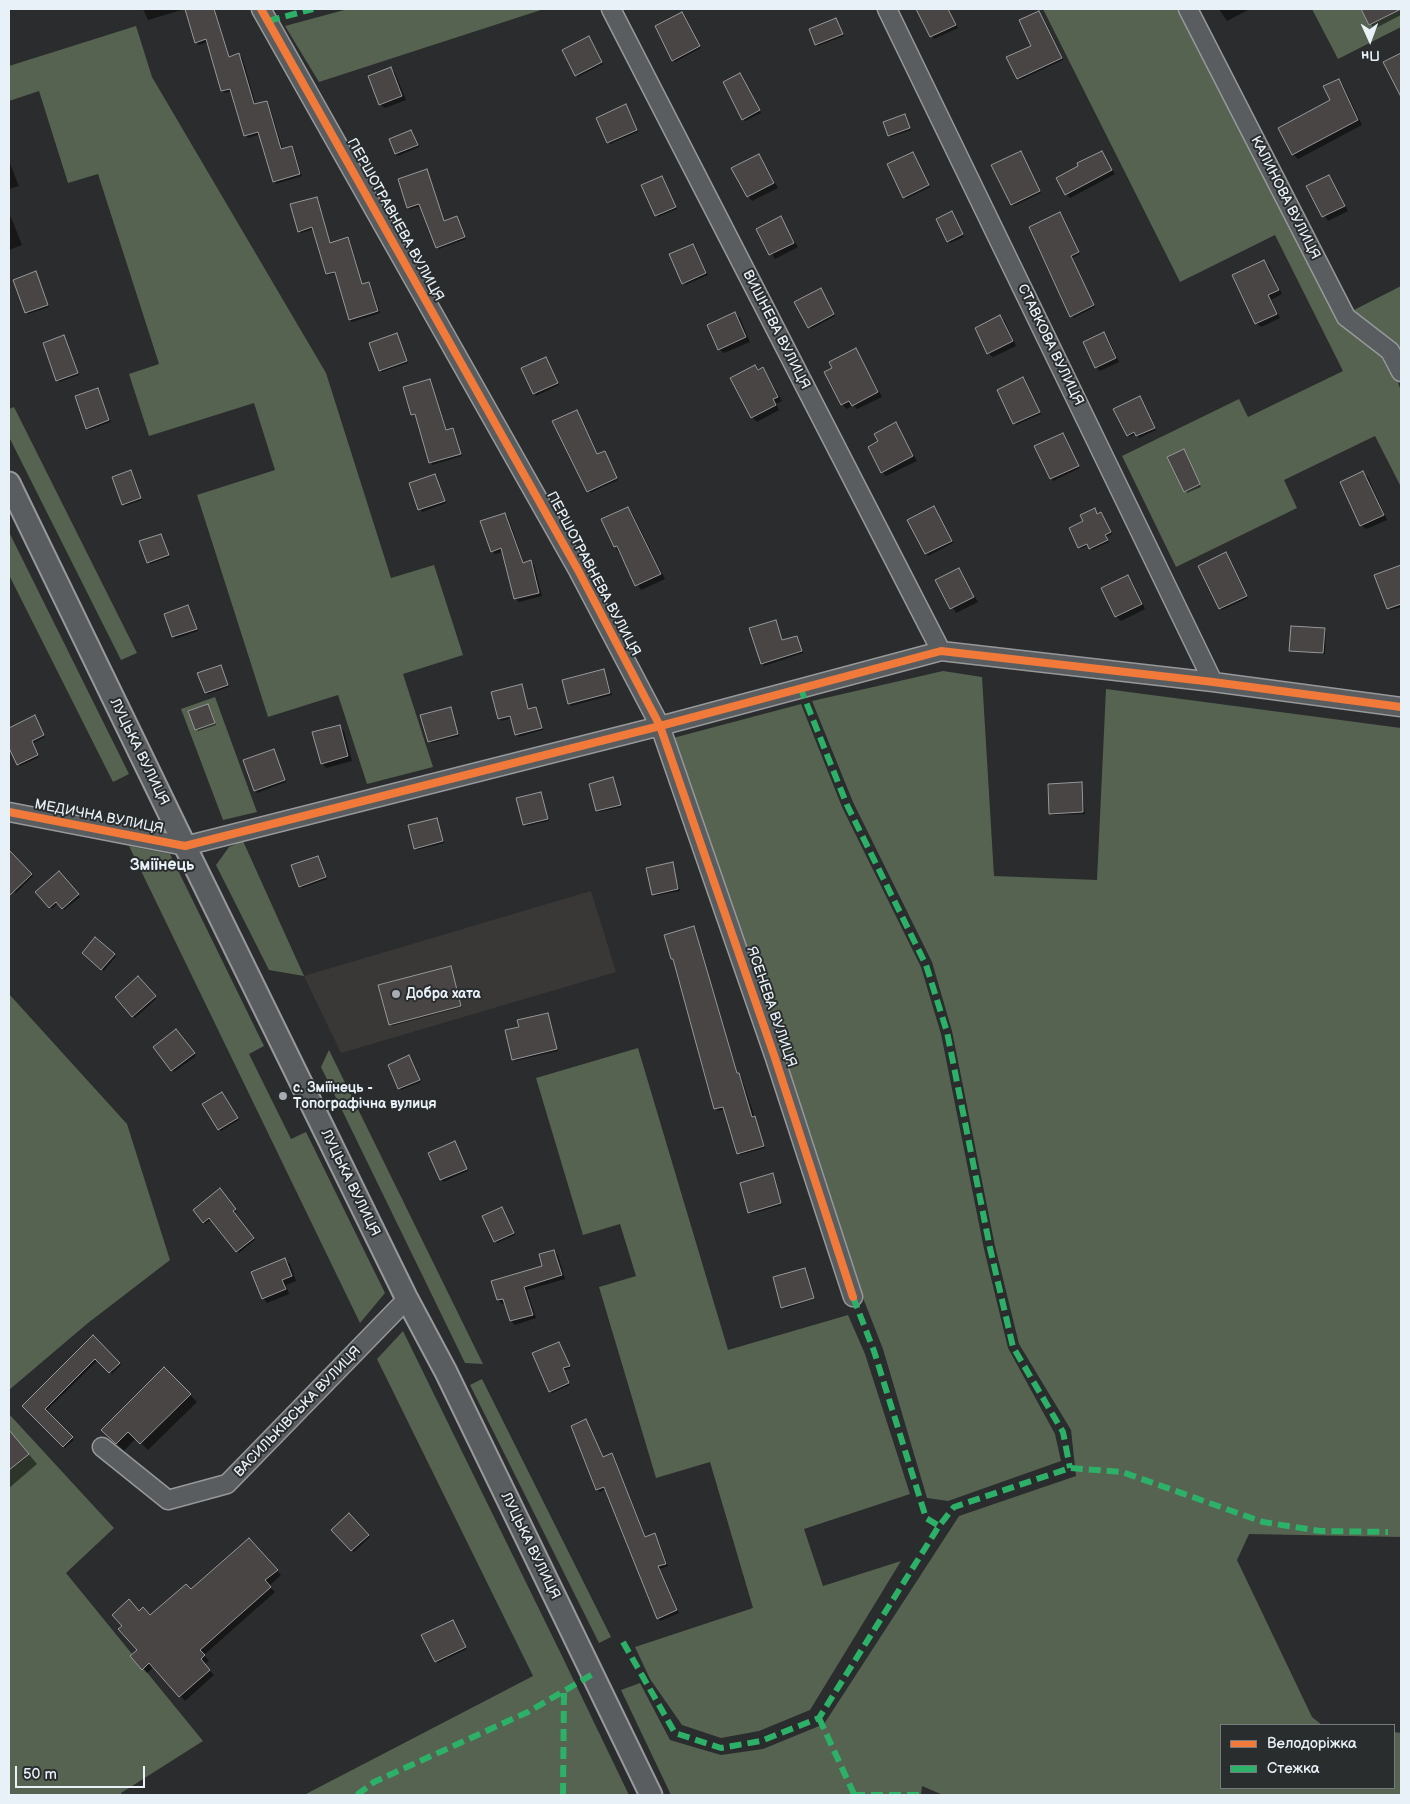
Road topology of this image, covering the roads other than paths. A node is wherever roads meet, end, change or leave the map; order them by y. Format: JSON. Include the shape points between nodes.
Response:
{"nodes":[{"id":1,"x":261,"y":9,"type":"edge"},
{"id":2,"x":611,"y":9,"type":"edge"},
{"id":3,"x":887,"y":9,"type":"edge"},
{"id":4,"x":1188,"y":9,"type":"edge"},
{"id":5,"x":1401,"y":372,"type":"edge"},
{"id":6,"x":9,"y":483,"type":"edge"},
{"id":7,"x":941,"y":651,"type":"junction"},
{"id":8,"x":1213,"y":682,"type":"junction"},
{"id":9,"x":1401,"y":707,"type":"edge"},
{"id":10,"x":660,"y":726,"type":"junction"},
{"id":11,"x":9,"y":812,"type":"edge"},
{"id":12,"x":185,"y":846,"type":"junction"},
{"id":13,"x":853,"y":1297,"type":"dead end"},
{"id":14,"x":407,"y":1300,"type":"junction"},
{"id":15,"x":102,"y":1447,"type":"dead end"},
{"id":16,"x":652,"y":1795,"type":"edge"}],
"edges":[{"from":1,"to":10,"type":"street","name":"ПЕРШОТРАВНЕВА ВУЛИЦЯ","via":[[578,570]]},
{"from":2,"to":7,"type":"street","name":"ВИШНЕВА ВУЛИЦЯ"},
{"from":3,"to":8,"type":"street","name":"СТАВКОВА ВУЛИЦЯ"},
{"from":4,"to":5,"type":"street","name":"КАЛИНОВА ВУЛИЦЯ","via":[[1346,317],[1390,351]]},
{"from":6,"to":12,"type":"main road","name":"ЛУЦЬКА ВУЛИЦЯ"},
{"from":7,"to":8,"type":"street"},
{"from":7,"to":10,"type":"street"},
{"from":8,"to":9,"type":"street"},
{"from":10,"to":12,"type":"street"},
{"from":10,"to":13,"type":"street","name":"ЯСЕНЕВА ВУЛИЦЯ","via":[[775,1058]]},
{"from":11,"to":12,"type":"street","name":"МЕДИЧНА ВУЛИЦЯ"},
{"from":12,"to":14,"type":"main road","name":"ЛУЦЬКА ВУЛИЦЯ"},
{"from":14,"to":15,"type":"street","name":"ВАСИЛЬКІВСЬКА ВУЛИЦЯ","via":[[227,1484],[168,1500]]},
{"from":14,"to":16,"type":"main road","name":"ЛУЦЬКА ВУЛИЦЯ","via":[[446,1372]]}]}
